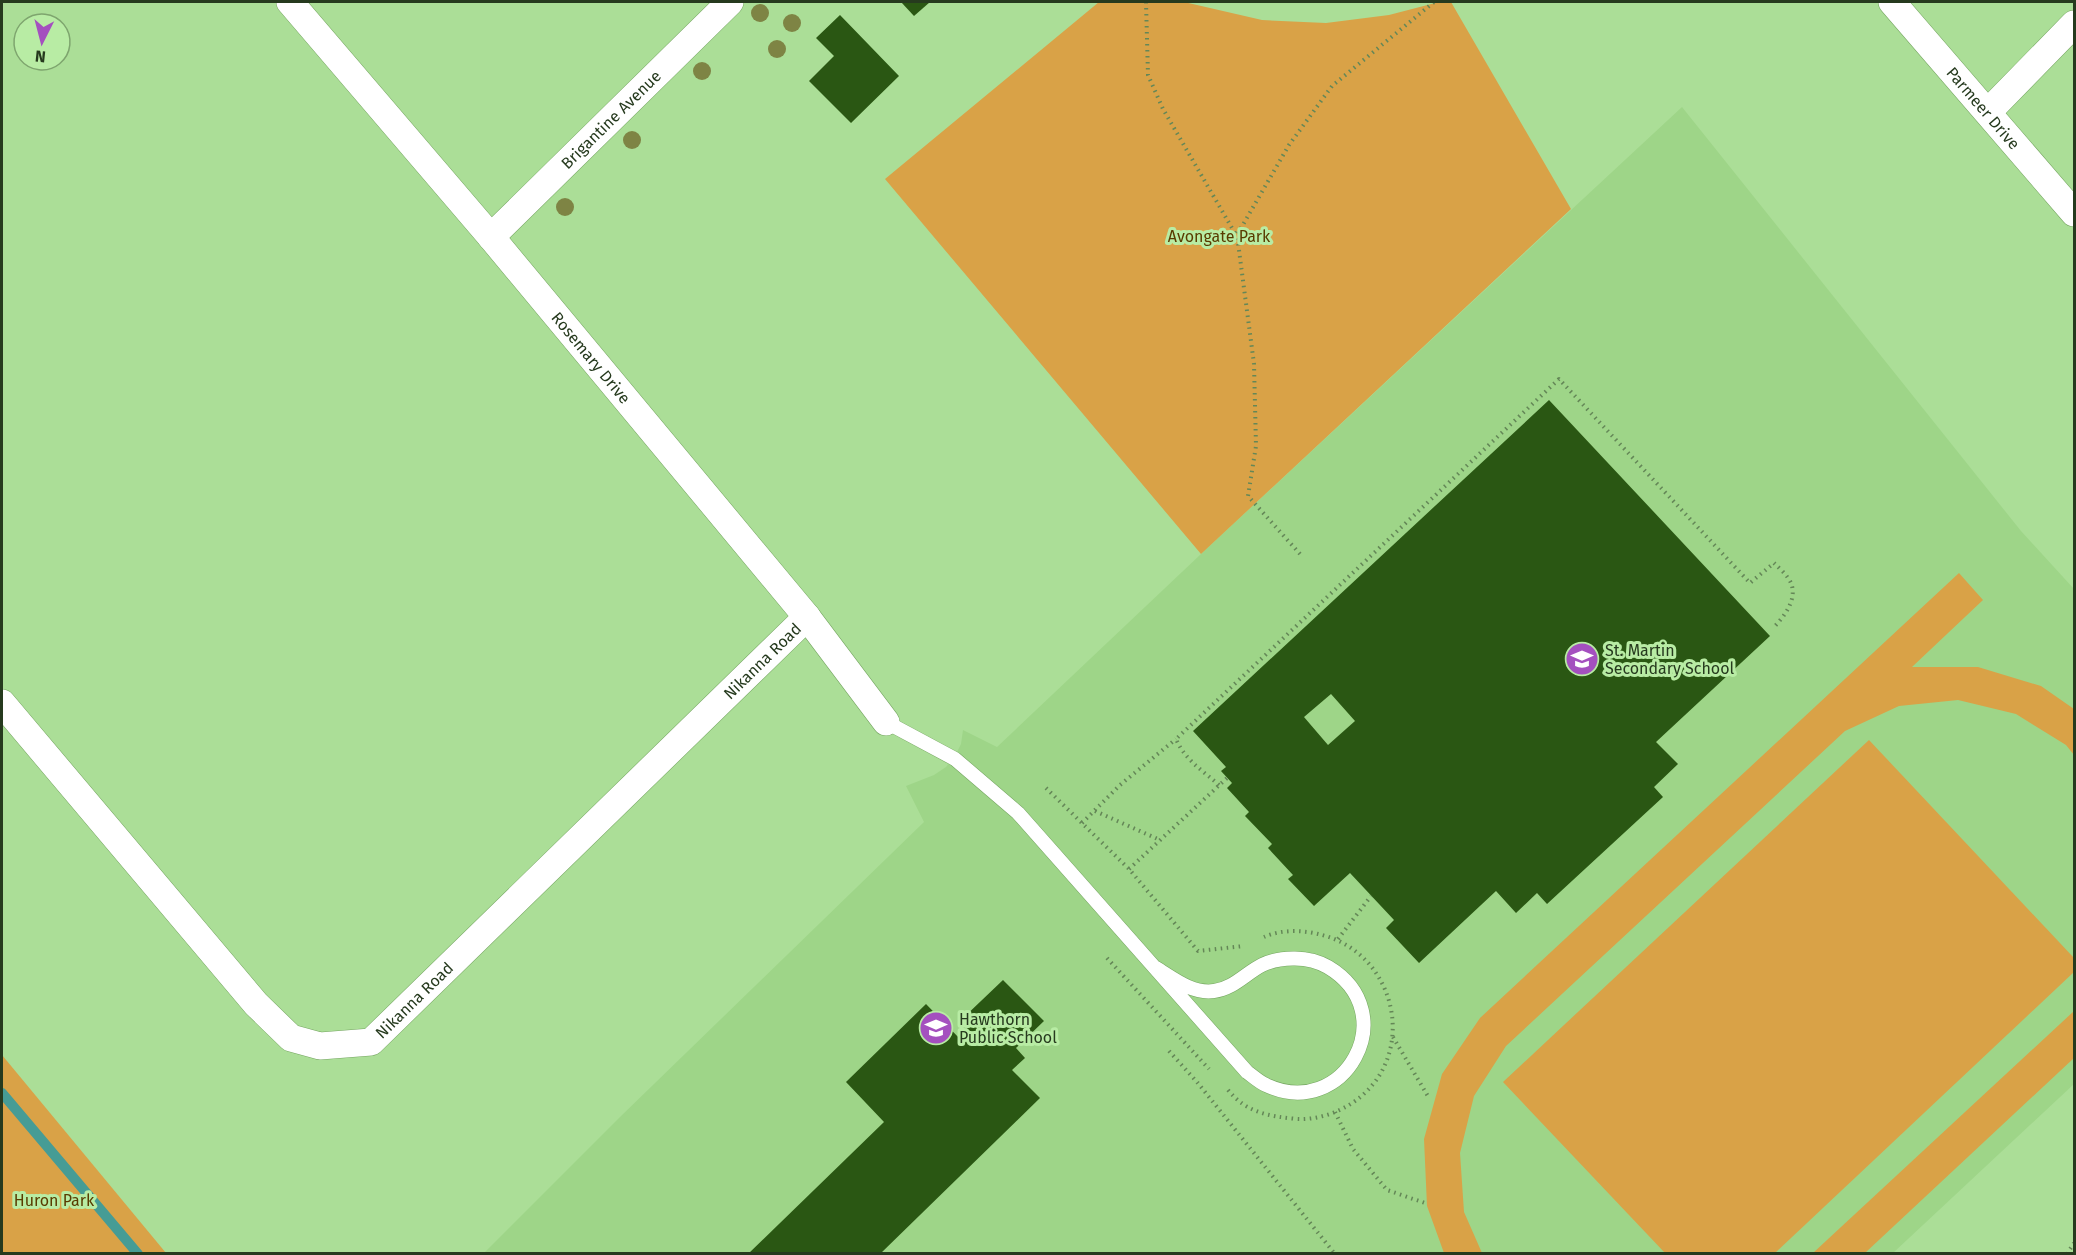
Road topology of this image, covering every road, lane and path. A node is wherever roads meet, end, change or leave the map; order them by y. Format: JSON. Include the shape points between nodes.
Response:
{"nodes":[{"id":1,"x":290,"y":2,"type":"edge"},
{"id":2,"x":730,"y":2,"type":"edge"},
{"id":3,"x":1146,"y":2,"type":"edge"},
{"id":4,"x":1434,"y":2,"type":"edge"},
{"id":5,"x":1892,"y":2,"type":"edge"},
{"id":6,"x":2074,"y":24,"type":"edge"},
{"id":7,"x":1988,"y":112,"type":"junction"},
{"id":8,"x":2074,"y":213,"type":"edge"},
{"id":9,"x":1237,"y":235,"type":"junction"},
{"id":10,"x":491,"y":237,"type":"junction"},
{"id":11,"x":1300,"y":554,"type":"dead end"},
{"id":12,"x":807,"y":617,"type":"junction"},
{"id":13,"x":1773,"y":628,"type":"dead end"},
{"id":14,"x":2,"y":703,"type":"edge"},
{"id":15,"x":886,"y":722,"type":"joint"},
{"id":16,"x":1176,"y":739,"type":"junction"},
{"id":17,"x":1227,"y":778,"type":"dead end"},
{"id":18,"x":1219,"y":785,"type":"junction"},
{"id":19,"x":1095,"y":811,"type":"junction"},
{"id":20,"x":1082,"y":824,"type":"dead end"},
{"id":21,"x":1160,"y":840,"type":"junction"},
{"id":22,"x":1128,"y":869,"type":"dead end"},
{"id":23,"x":1371,"y":896,"type":"dead end"},
{"id":24,"x":1338,"y":939,"type":"dead end"},
{"id":25,"x":1156,"y":968,"type":"junction"},
{"id":26,"x":1392,"y":1036,"type":"dead end"},
{"id":27,"x":1168,"y":1051,"type":"dead end"},
{"id":28,"x":1326,"y":1086,"type":"junction"},
{"id":29,"x":1430,"y":1098,"type":"dead end"},
{"id":30,"x":1425,"y":1203,"type":"dead end"},
{"id":31,"x":2074,"y":1244,"type":"edge"},
{"id":32,"x":1335,"y":1254,"type":"edge"},
{"id":33,"x":2067,"y":1254,"type":"edge"}],
"edges":[{"from":1,"to":10,"type":"street","name":"Rosemary Drive"},
{"from":2,"to":10,"type":"street","name":"Brigantine Avenue"},
{"from":3,"to":9,"type":"path","via":[[1148,75],[1163,109]]},
{"from":4,"to":9,"type":"path","via":[[1332,86],[1289,145]]},
{"from":5,"to":7,"type":"street","name":"Parmeer Drive"},
{"from":6,"to":7,"type":"street"},
{"from":7,"to":8,"type":"street","name":"Parmeer Drive"},
{"from":9,"to":11,"type":"path","via":[[1254,364],[1256,446],[1248,496]]},
{"from":10,"to":12,"type":"street","name":"Rosemary Drive"},
{"from":12,"to":14,"type":"street","name":"Nikanna Road","via":[[371,1042],[320,1046],[291,1038],[256,1004]]},
{"from":12,"to":15,"type":"street","name":"Rosemary Drive"},
{"from":13,"to":16,"type":"path","via":[[1790,604],[1791,582],[1774,563],[1750,583],[1559,378]]},
{"from":15,"to":25,"type":"lane","via":[[955,759],[1018,813]]},
{"from":16,"to":18,"type":"path","via":[[1190,762]]},
{"from":16,"to":19,"type":"path"},
{"from":17,"to":18,"type":"path"},
{"from":18,"to":21,"type":"path"},
{"from":19,"to":20,"type":"path"},
{"from":19,"to":21,"type":"path"},
{"from":21,"to":22,"type":"path"},
{"from":23,"to":24,"type":"path"},
{"from":25,"to":28,"type":"lane","via":[[1247,1072],[1264,1085],[1284,1092],[1306,1092]]},
{"from":25,"to":28,"type":"lane","via":[[1183,985],[1215,991],[1284,958],[1306,959],[1326,966],[1358,996],[1364,1016],[1363,1038],[1356,1058]]},
{"from":26,"to":29,"type":"path"},
{"from":27,"to":32,"type":"path"},
{"from":28,"to":30,"type":"path","via":[[1353,1149],[1387,1190]]},
{"from":31,"to":33,"type":"path"}]}
